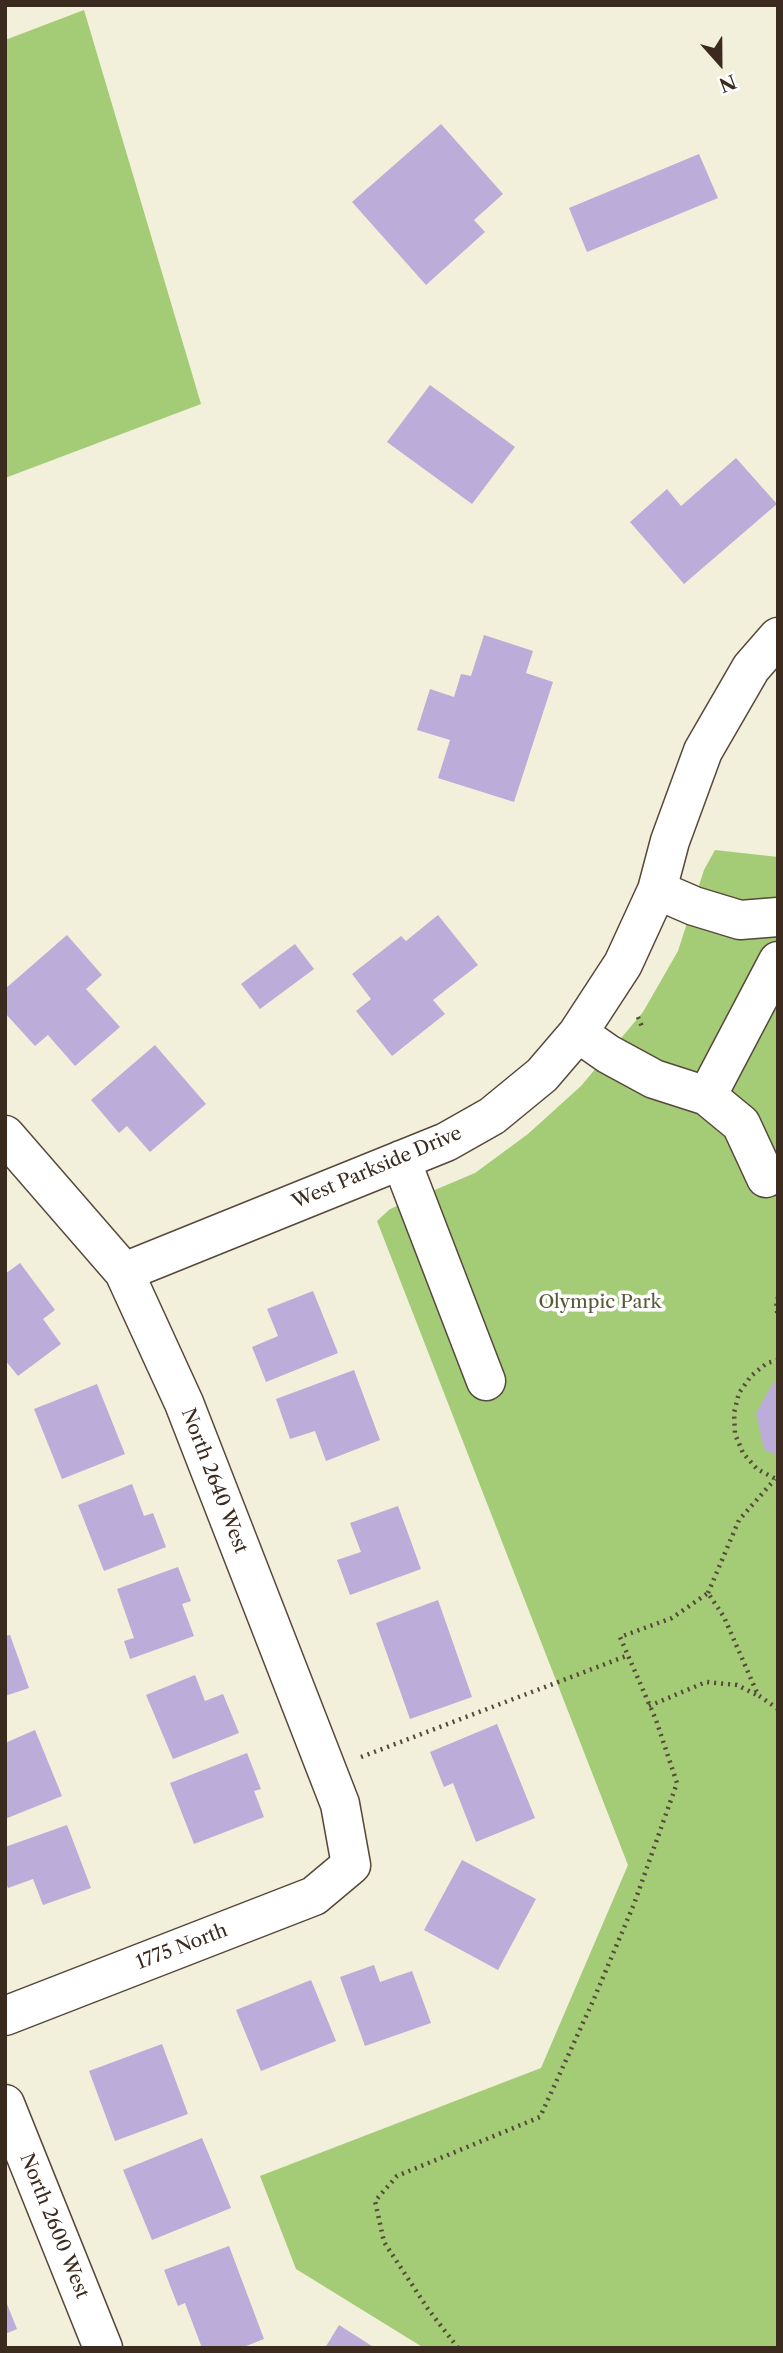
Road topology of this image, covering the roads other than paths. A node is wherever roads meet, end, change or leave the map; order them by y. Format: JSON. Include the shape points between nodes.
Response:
{"nodes":[{"id":1,"x":778,"y":637,"type":"edge"},
{"id":2,"x":657,"y":890,"type":"junction"},
{"id":3,"x":778,"y":917,"type":"edge"},
{"id":4,"x":778,"y":961,"type":"edge"},
{"id":5,"x":578,"y":1033,"type":"junction"},
{"id":6,"x":707,"y":1096,"type":"junction"},
{"id":7,"x":5,"y":1135,"type":"edge"},
{"id":8,"x":401,"y":1160,"type":"junction"},
{"id":9,"x":766,"y":1178,"type":"dead end"},
{"id":10,"x":124,"y":1272,"type":"junction"},
{"id":11,"x":486,"y":1381,"type":"dead end"},
{"id":12,"x":351,"y":1865,"type":"joint"},
{"id":13,"x":5,"y":2016,"type":"edge"},
{"id":14,"x":5,"y":2104,"type":"edge"},
{"id":15,"x":103,"y":2348,"type":"edge"}],
"edges":[{"from":1,"to":2,"type":"street","name":"West Parkside Drive","via":[[751,668],[703,751]]},
{"from":2,"to":3,"type":"street","via":[[740,920]]},
{"from":2,"to":5,"type":"street","name":"West Parkside Drive","via":[[623,964]]},
{"from":4,"to":6,"type":"street"},
{"from":5,"to":6,"type":"street","via":[[654,1079]]},
{"from":5,"to":8,"type":"street","name":"West Parkside Drive","via":[[542,1075],[492,1116]]},
{"from":6,"to":9,"type":"street","via":[[741,1124]]},
{"from":7,"to":10,"type":"street","name":"North 2640 West"},
{"from":8,"to":10,"type":"street","name":"West Parkside Drive"},
{"from":8,"to":11,"type":"street"},
{"from":10,"to":12,"type":"street","name":"North 2640 West","via":[[184,1403],[340,1804]]},
{"from":12,"to":13,"type":"street","name":"1775 North","via":[[314,1896]]},
{"from":14,"to":15,"type":"street","name":"North 2600 West"}]}
